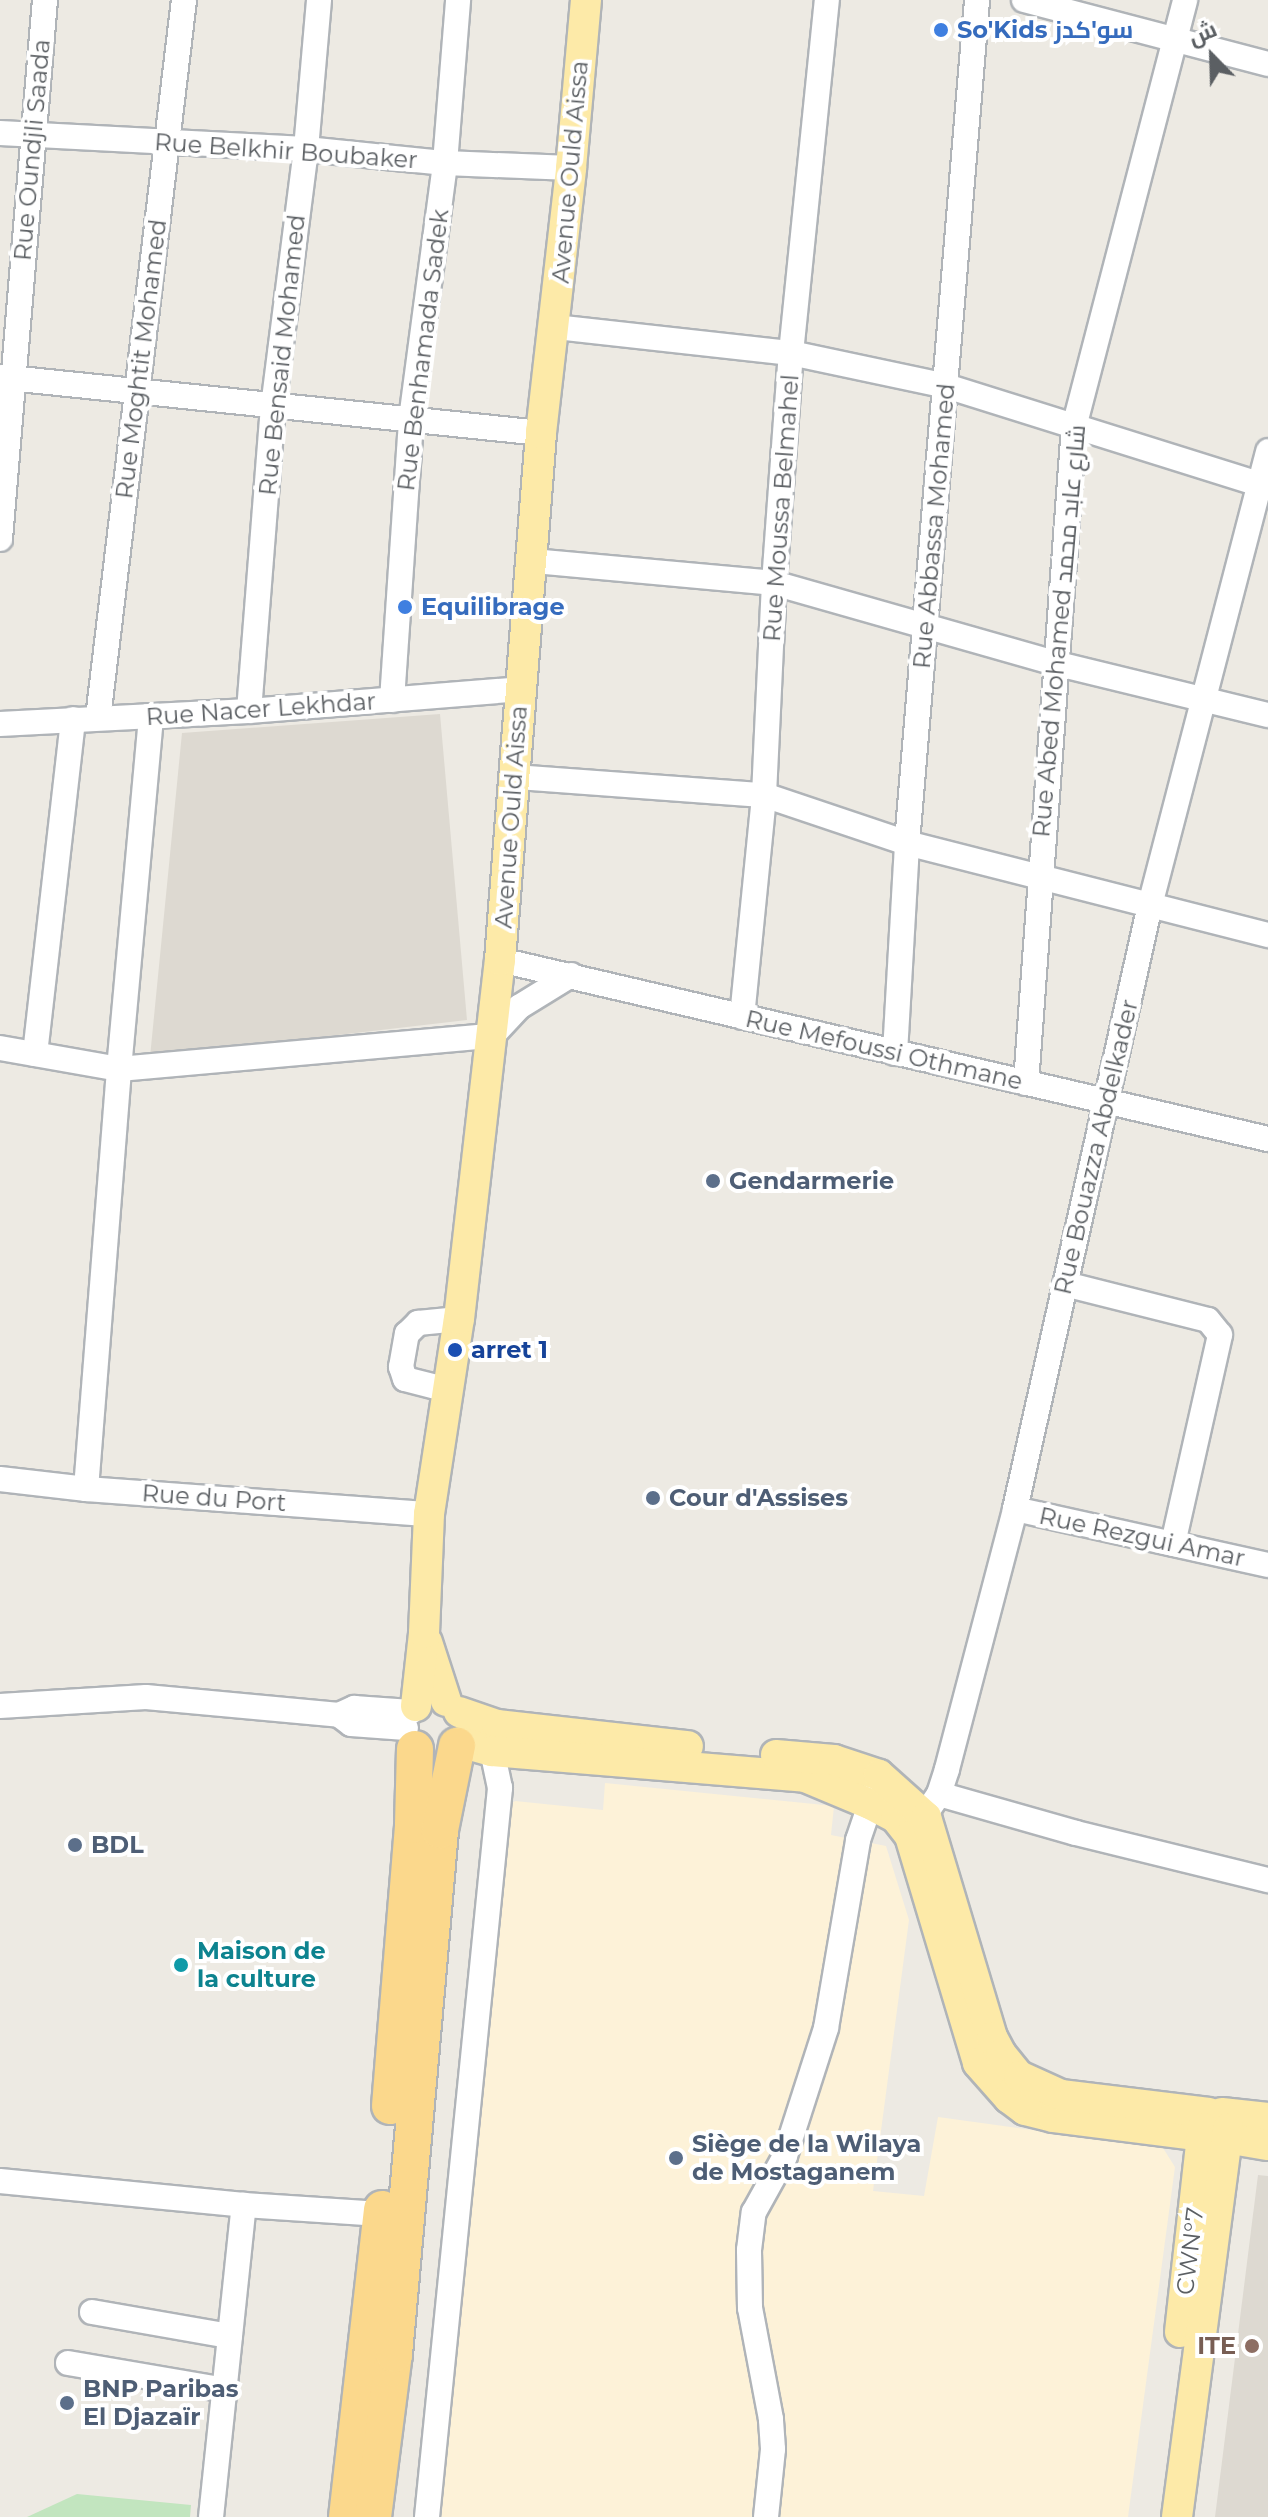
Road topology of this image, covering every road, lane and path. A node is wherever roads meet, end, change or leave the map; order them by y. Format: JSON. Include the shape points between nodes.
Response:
{"nodes":[{"id":1,"x":45,"y":0,"type":"edge"},
{"id":2,"x":184,"y":0,"type":"edge"},
{"id":3,"x":319,"y":0,"type":"edge"},
{"id":4,"x":458,"y":0,"type":"edge"},
{"id":5,"x":586,"y":0,"type":"edge"},
{"id":6,"x":827,"y":0,"type":"edge"},
{"id":7,"x":977,"y":0,"type":"edge"},
{"id":8,"x":1024,"y":0,"type":"edge"},
{"id":9,"x":1185,"y":0,"type":"edge"},
{"id":10,"x":1176,"y":40,"type":"junction"},
{"id":11,"x":1268,"y":64,"type":"edge"},
{"id":12,"x":0,"y":133,"type":"edge"},
{"id":13,"x":33,"y":136,"type":"junction"},
{"id":14,"x":167,"y":142,"type":"junction"},
{"id":15,"x":306,"y":149,"type":"junction"},
{"id":16,"x":445,"y":163,"type":"junction"},
{"id":17,"x":571,"y":168,"type":"junction"},
{"id":18,"x":555,"y":327,"type":"junction"},
{"id":19,"x":791,"y":353,"type":"junction"},
{"id":20,"x":7,"y":378,"type":"edge"},
{"id":21,"x":946,"y":386,"type":"junction"},
{"id":22,"x":137,"y":390,"type":"junction"},
{"id":23,"x":273,"y":407,"type":"junction"},
{"id":24,"x":411,"y":419,"type":"junction"},
{"id":25,"x":1074,"y":427,"type":"junction"},
{"id":26,"x":541,"y":433,"type":"junction"},
{"id":27,"x":1268,"y":451,"type":"edge"},
{"id":28,"x":1264,"y":486,"type":"edge"},
{"id":29,"x":0,"y":539,"type":"edge"},
{"id":30,"x":533,"y":561,"type":"junction"},
{"id":31,"x":774,"y":583,"type":"junction"},
{"id":32,"x":926,"y":627,"type":"junction"},
{"id":33,"x":1054,"y":663,"type":"junction"},
{"id":34,"x":521,"y":689,"type":"junction"},
{"id":35,"x":392,"y":700,"type":"junction"},
{"id":36,"x":1203,"y":702,"type":"junction"},
{"id":37,"x":249,"y":711,"type":"junction"},
{"id":38,"x":1268,"y":715,"type":"edge"},
{"id":39,"x":151,"y":716,"type":"junction"},
{"id":40,"x":98,"y":718,"type":"junction"},
{"id":41,"x":73,"y":719,"type":"junction"},
{"id":42,"x":0,"y":724,"type":"edge"},
{"id":43,"x":516,"y":777,"type":"junction"},
{"id":44,"x":764,"y":795,"type":"junction"},
{"id":45,"x":907,"y":843,"type":"junction"},
{"id":46,"x":1038,"y":878,"type":"junction"},
{"id":47,"x":1150,"y":905,"type":"junction"},
{"id":48,"x":1268,"y":935,"type":"edge"},
{"id":49,"x":500,"y":960,"type":"junction"},
{"id":50,"x":571,"y":975,"type":"junction"},
{"id":51,"x":742,"y":1017,"type":"junction"},
{"id":52,"x":492,"y":1036,"type":"junction"},
{"id":53,"x":0,"y":1048,"type":"edge"},
{"id":54,"x":895,"y":1053,"type":"junction"},
{"id":55,"x":35,"y":1054,"type":"junction"},
{"id":56,"x":119,"y":1069,"type":"junction"},
{"id":57,"x":1026,"y":1083,"type":"junction"},
{"id":58,"x":1107,"y":1100,"type":"junction"},
{"id":59,"x":1268,"y":1139,"type":"edge"},
{"id":60,"x":1065,"y":1284,"type":"junction"},
{"id":61,"x":459,"y":1319,"type":"junction"},
{"id":62,"x":448,"y":1390,"type":"junction"},
{"id":63,"x":0,"y":1479,"type":"edge"},
{"id":64,"x":86,"y":1489,"type":"junction"},
{"id":65,"x":1015,"y":1509,"type":"junction"},
{"id":66,"x":429,"y":1514,"type":"junction"},
{"id":67,"x":1173,"y":1544,"type":"junction"},
{"id":68,"x":1268,"y":1565,"type":"edge"},
{"id":69,"x":424,"y":1633,"type":"junction"},
{"id":70,"x":0,"y":1706,"type":"edge"},
{"id":71,"x":412,"y":1724,"type":"junction"},
{"id":72,"x":463,"y":1730,"type":"junction"},
{"id":73,"x":879,"y":1775,"type":"junction"},
{"id":74,"x":870,"y":1804,"type":"junction"},
{"id":75,"x":925,"y":1816,"type":"junction"},
{"id":76,"x":1268,"y":1880,"type":"edge"},
{"id":77,"x":1268,"y":2118,"type":"edge"},
{"id":78,"x":1215,"y":2129,"type":"junction"},
{"id":79,"x":1268,"y":2145,"type":"edge"},
{"id":80,"x":0,"y":2181,"type":"edge"},
{"id":81,"x":244,"y":2205,"type":"junction"},
{"id":82,"x":381,"y":2214,"type":"junction"},
{"id":83,"x":92,"y":2312,"type":"dead end"},
{"id":84,"x":230,"y":2336,"type":"junction"},
{"id":85,"x":68,"y":2363,"type":"dead end"},
{"id":86,"x":226,"y":2390,"type":"junction"},
{"id":87,"x":211,"y":2517,"type":"edge"},
{"id":88,"x":347,"y":2517,"type":"edge"},
{"id":89,"x":373,"y":2517,"type":"edge"},
{"id":90,"x":427,"y":2517,"type":"edge"},
{"id":91,"x":766,"y":2517,"type":"edge"},
{"id":92,"x":1157,"y":2517,"type":"edge"},
{"id":93,"x":1177,"y":2517,"type":"edge"}],
"edges":[{"from":1,"to":13,"type":"street","name":"Rue Oundjli Saada"},
{"from":2,"to":14,"type":"street","name":"Rue Moghtit Mohamed"},
{"from":3,"to":15,"type":"street","name":"Rue Bensaid Mohamed"},
{"from":4,"to":16,"type":"street","name":"Rue Benhamada Sadek"},
{"from":5,"to":17,"type":"main road","name":"Avenue Ould Aissa"},
{"from":6,"to":19,"type":"street","name":"Rue Moussa Belmahel"},
{"from":7,"to":21,"type":"street","name":"Rue Abbassa Mohamed"},
{"from":8,"to":10,"type":"street"},
{"from":9,"to":10,"type":"street","name":"Rue Abed Mohamed شارع عابد محمد"},
{"from":10,"to":11,"type":"street"},
{"from":10,"to":25,"type":"street","name":"Rue Abed Mohamed شارع عابد محمد"},
{"from":12,"to":13,"type":"street","name":"Rue Belkhir Boubaker"},
{"from":13,"to":14,"type":"street","name":"Rue Belkhir Boubaker"},
{"from":13,"to":20,"type":"street","name":"Rue Oundjli Saada"},
{"from":14,"to":15,"type":"street","name":"Rue Belkhir Boubaker"},
{"from":14,"to":22,"type":"street","name":"Rue Moghtit Mohamed"},
{"from":15,"to":16,"type":"street","name":"Rue Belkhir Boubaker"},
{"from":15,"to":23,"type":"street","name":"Rue Bensaid Mohamed"},
{"from":16,"to":17,"type":"street","name":"Rue Belkhir Boubaker"},
{"from":16,"to":24,"type":"street","name":"Rue Benhamada Sadek"},
{"from":17,"to":18,"type":"main road","name":"Avenue Ould Aissa"},
{"from":18,"to":19,"type":"street"},
{"from":18,"to":26,"type":"main road","name":"Avenue Ould Aissa"},
{"from":19,"to":21,"type":"street"},
{"from":19,"to":31,"type":"street","name":"Rue Moussa Belmahel"},
{"from":20,"to":22,"type":"street"},
{"from":20,"to":29,"type":"street","name":"Rue Oundjli Saada"},
{"from":21,"to":25,"type":"street"},
{"from":21,"to":32,"type":"street","name":"Rue Abbassa Mohamed"},
{"from":22,"to":23,"type":"street"},
{"from":22,"to":40,"type":"street","name":"Rue Moghtit Mohamed"},
{"from":23,"to":24,"type":"street"},
{"from":23,"to":37,"type":"street","name":"Rue Bensaid Mohamed"},
{"from":24,"to":26,"type":"street"},
{"from":24,"to":35,"type":"street","name":"Rue Benhamada Sadek"},
{"from":25,"to":28,"type":"street"},
{"from":25,"to":33,"type":"street","name":"Rue Abed Mohamed شارع عابد محمد"},
{"from":26,"to":30,"type":"main road","name":"Avenue Ould Aissa"},
{"from":27,"to":28,"type":"street","name":"Rue Bouazza Abdelkader"},
{"from":28,"to":36,"type":"street","name":"Rue Bouazza Abdelkader"},
{"from":30,"to":31,"type":"street"},
{"from":30,"to":34,"type":"main road","name":"Avenue Ould Aissa"},
{"from":31,"to":32,"type":"street"},
{"from":31,"to":44,"type":"street","name":"Rue Moussa Belmahel"},
{"from":32,"to":33,"type":"street"},
{"from":32,"to":45,"type":"street","name":"Rue Abbassa Mohamed"},
{"from":33,"to":36,"type":"street"},
{"from":33,"to":46,"type":"street","name":"Rue Abed Mohamed شارع عابد محمد"},
{"from":34,"to":35,"type":"street","name":"Rue Nacer Lekhdar"},
{"from":34,"to":43,"type":"main road","name":"Avenue Ould Aissa"},
{"from":35,"to":37,"type":"street","name":"Rue Nacer Lekhdar"},
{"from":36,"to":38,"type":"street"},
{"from":36,"to":47,"type":"street","name":"Rue Bouazza Abdelkader"},
{"from":37,"to":39,"type":"street","name":"Rue Nacer Lekhdar"},
{"from":39,"to":40,"type":"street","name":"Rue Nacer Lekhdar"},
{"from":39,"to":56,"type":"street"},
{"from":40,"to":41,"type":"street","name":"Rue Nacer Lekhdar"},
{"from":41,"to":42,"type":"street","name":"Rue Nacer Lekhdar"},
{"from":41,"to":55,"type":"street"},
{"from":43,"to":44,"type":"street"},
{"from":43,"to":49,"type":"main road","name":"Avenue Ould Aissa"},
{"from":44,"to":45,"type":"street"},
{"from":44,"to":51,"type":"street","name":"Rue Moussa Belmahel"},
{"from":45,"to":46,"type":"street"},
{"from":45,"to":54,"type":"street","name":"Rue Abbassa Mohamed"},
{"from":46,"to":47,"type":"street"},
{"from":46,"to":57,"type":"street","name":"Rue Abed Mohamed شارع عابد محمد"},
{"from":47,"to":48,"type":"street"},
{"from":47,"to":58,"type":"street","name":"Rue Bouazza Abdelkader"},
{"from":49,"to":50,"type":"street","name":"Rue Mefoussi Othmane"},
{"from":49,"to":52,"type":"main road","name":"Avenue Ould Aissa"},
{"from":50,"to":51,"type":"street","name":"Rue Mefoussi Othmane"},
{"from":50,"to":52,"type":"street","via":[[519,1007]]},
{"from":51,"to":54,"type":"street","name":"Rue Mefoussi Othmane"},
{"from":52,"to":56,"type":"street"},
{"from":52,"to":61,"type":"main road","name":"Avenue Ould Aissa"},
{"from":53,"to":55,"type":"street"},
{"from":54,"to":57,"type":"street","name":"Rue Mefoussi Othmane"},
{"from":55,"to":56,"type":"street"},
{"from":56,"to":64,"type":"street"},
{"from":57,"to":58,"type":"street","name":"Rue Mefoussi Othmane"},
{"from":58,"to":59,"type":"street","name":"Rue Mefoussi Othmane"},
{"from":58,"to":60,"type":"street","name":"Rue Bouazza Abdelkader"},
{"from":60,"to":65,"type":"street","name":"Rue Bouazza Abdelkader"},
{"from":60,"to":67,"type":"street","via":[[1208,1320],[1220,1335]]},
{"from":61,"to":62,"type":"main road","name":"Avenue Ould Aissa"},
{"from":61,"to":62,"type":"street","via":[[418,1323],[407,1334],[401,1367],[405,1379]]},
{"from":62,"to":66,"type":"main road","name":"Avenue Ould Aissa"},
{"from":63,"to":64,"type":"street","name":"Rue du Port"},
{"from":64,"to":66,"type":"street","name":"Rue du Port"},
{"from":65,"to":67,"type":"street","name":"Rue Rezgui Amar"},
{"from":65,"to":75,"type":"street","name":"Rue Bouazza Abdelkader"},
{"from":66,"to":69,"type":"main road","name":"Avenue Ould Aissa"},
{"from":67,"to":68,"type":"street","name":"Rue Rezgui Amar"},
{"from":69,"to":71,"type":"main road","name":"Avenue Ould Aissa"},
{"from":69,"to":72,"type":"main road"},
{"from":70,"to":71,"type":"street","via":[[146,1697],[339,1715],[354,1708]]},
{"from":71,"to":72,"type":"main road","via":[[431,1699]]},
{"from":71,"to":72,"type":"main road","via":[[437,1756]]},
{"from":71,"to":82,"type":"highway","via":[[413,1825]]},
{"from":72,"to":73,"type":"main road","via":[[497,1725],[834,1760]]},
{"from":72,"to":74,"type":"main road","via":[[805,1777]]},
{"from":72,"to":89,"type":"highway","via":[[440,1830],[394,2354]]},
{"from":72,"to":90,"type":"street","via":[[500,1788]]},
{"from":73,"to":74,"type":"street"},
{"from":73,"to":75,"type":"main road"},
{"from":74,"to":75,"type":"main road","via":[[896,1818]]},
{"from":74,"to":91,"type":"street","via":[[858,1840],[822,2041],[785,2156],[754,2212],[750,2308],[773,2449]]},
{"from":75,"to":76,"type":"street","via":[[1076,1833]]},
{"from":75,"to":78,"type":"main road","via":[[992,2037],[1019,2076],[1061,2095]]},
{"from":77,"to":78,"type":"main road"},
{"from":78,"to":79,"type":"main road"},
{"from":78,"to":92,"type":"main road","name":"CWN°7"},
{"from":78,"to":93,"type":"main road"},
{"from":80,"to":81,"type":"street"},
{"from":81,"to":82,"type":"street"},
{"from":81,"to":84,"type":"street"},
{"from":82,"to":88,"type":"highway"},
{"from":83,"to":84,"type":"street"},
{"from":84,"to":86,"type":"street"},
{"from":85,"to":86,"type":"street"},
{"from":86,"to":87,"type":"street"}]}
